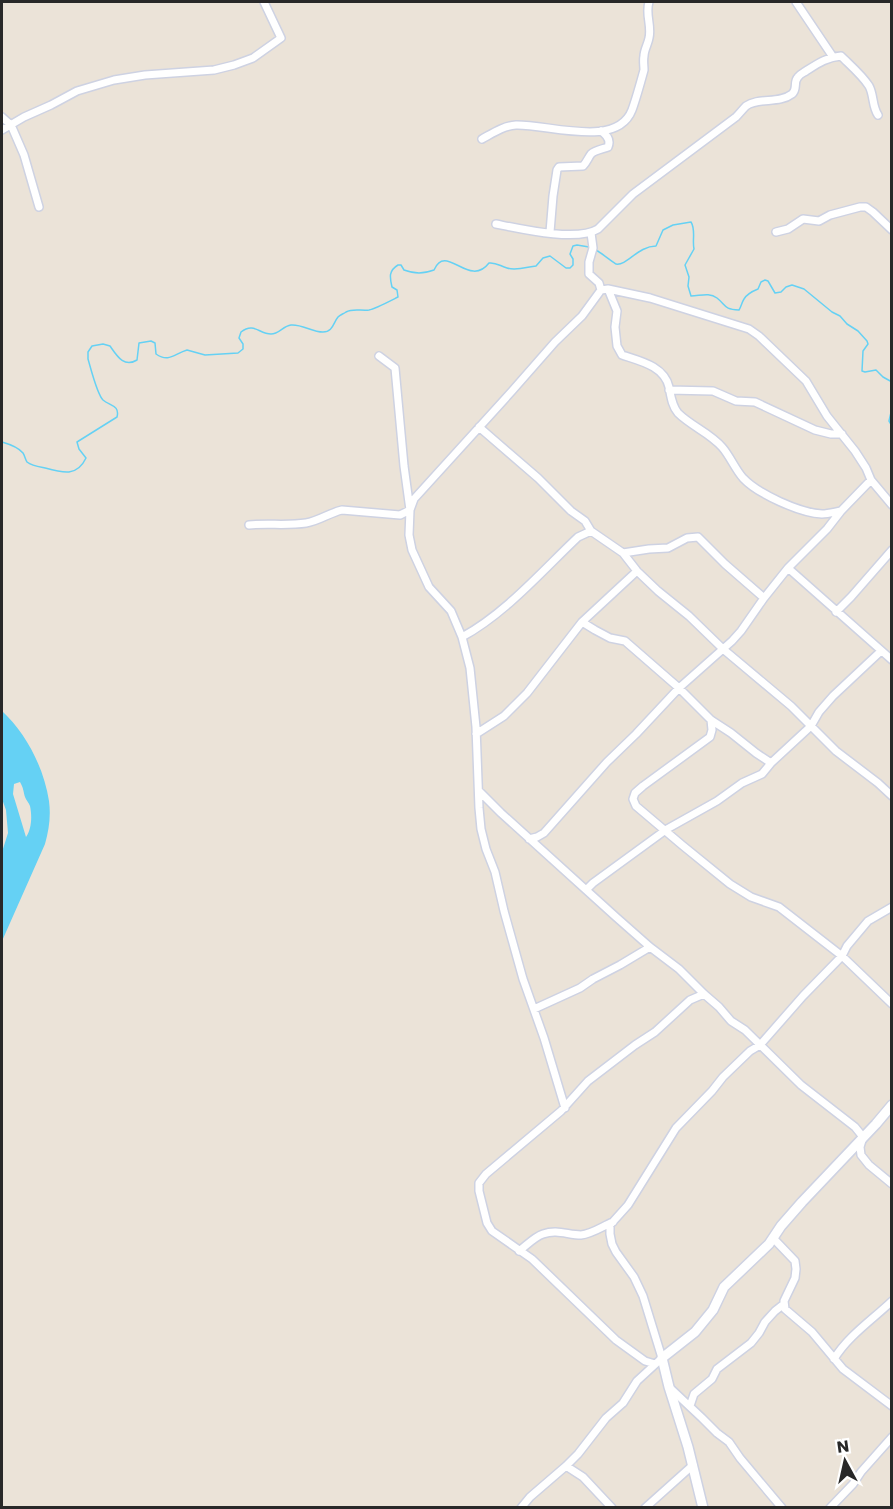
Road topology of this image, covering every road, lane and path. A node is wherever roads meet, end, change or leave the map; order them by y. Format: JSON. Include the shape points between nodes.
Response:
{"nodes":[{"id":1,"x":264,"y":2,"type":"edge"},
{"id":2,"x":649,"y":2,"type":"edge"},
{"id":3,"x":796,"y":2,"type":"edge"},
{"id":4,"x":833,"y":57,"type":"junction"},
{"id":5,"x":878,"y":115,"type":"dead end"},
{"id":6,"x":2,"y":117,"type":"edge"},
{"id":7,"x":11,"y":125,"type":"junction"},
{"id":8,"x":2,"y":130,"type":"edge"},
{"id":9,"x":601,"y":131,"type":"junction"},
{"id":10,"x":482,"y":139,"type":"dead end"},
{"id":11,"x":39,"y":207,"type":"dead end"},
{"id":12,"x":496,"y":224,"type":"dead end"},
{"id":13,"x":891,"y":230,"type":"edge"},
{"id":14,"x":550,"y":232,"type":"junction"},
{"id":15,"x":776,"y":232,"type":"dead end"},
{"id":16,"x":591,"y":233,"type":"junction"},
{"id":17,"x":605,"y":290,"type":"junction"},
{"id":18,"x":379,"y":356,"type":"dead end"},
{"id":19,"x":669,"y":390,"type":"junction"},
{"id":20,"x":479,"y":427,"type":"junction"},
{"id":21,"x":842,"y":434,"type":"junction"},
{"id":22,"x":871,"y":480,"type":"junction"},
{"id":23,"x":890,"y":501,"type":"edge"},
{"id":24,"x":410,"y":510,"type":"junction"},
{"id":25,"x":841,"y":511,"type":"junction"},
{"id":26,"x":249,"y":525,"type":"dead end"},
{"id":27,"x":591,"y":531,"type":"junction"},
{"id":28,"x":891,"y":550,"type":"edge"},
{"id":29,"x":623,"y":553,"type":"junction"},
{"id":30,"x":788,"y":568,"type":"junction"},
{"id":31,"x":637,"y":571,"type":"junction"},
{"id":32,"x":764,"y":598,"type":"junction"},
{"id":33,"x":836,"y":612,"type":"junction"},
{"id":34,"x":582,"y":622,"type":"junction"},
{"id":35,"x":462,"y":637,"type":"junction"},
{"id":36,"x":723,"y":649,"type":"junction"},
{"id":37,"x":881,"y":651,"type":"junction"},
{"id":38,"x":891,"y":660,"type":"edge"},
{"id":39,"x":679,"y":688,"type":"junction"},
{"id":40,"x":711,"y":720,"type":"junction"},
{"id":41,"x":812,"y":726,"type":"junction"},
{"id":42,"x":476,"y":734,"type":"junction"},
{"id":43,"x":771,"y":763,"type":"junction"},
{"id":44,"x":479,"y":791,"type":"junction"},
{"id":45,"x":891,"y":793,"type":"edge"},
{"id":46,"x":665,"y":830,"type":"junction"},
{"id":47,"x":529,"y":839,"type":"junction"},
{"id":48,"x":587,"y":889,"type":"junction"},
{"id":49,"x":891,"y":907,"type":"edge"},
{"id":50,"x":650,"y":946,"type":"junction"},
{"id":51,"x":842,"y":956,"type":"junction"},
{"id":52,"x":704,"y":994,"type":"junction"},
{"id":53,"x":891,"y":1004,"type":"edge"},
{"id":54,"x":534,"y":1009,"type":"junction"},
{"id":55,"x":760,"y":1045,"type":"junction"},
{"id":56,"x":891,"y":1107,"type":"edge"},
{"id":57,"x":565,"y":1108,"type":"junction"},
{"id":58,"x":863,"y":1137,"type":"junction"},
{"id":59,"x":891,"y":1184,"type":"edge"},
{"id":60,"x":613,"y":1222,"type":"junction"},
{"id":61,"x":773,"y":1238,"type":"junction"},
{"id":62,"x":519,"y":1251,"type":"junction"},
{"id":63,"x":891,"y":1301,"type":"edge"},
{"id":64,"x":784,"y":1305,"type":"junction"},
{"id":65,"x":834,"y":1359,"type":"junction"},
{"id":66,"x":658,"y":1361,"type":"junction"},
{"id":67,"x":669,"y":1387,"type":"junction"},
{"id":68,"x":690,"y":1406,"type":"junction"},
{"id":69,"x":891,"y":1406,"type":"edge"},
{"id":70,"x":891,"y":1437,"type":"edge"},
{"id":71,"x":693,"y":1465,"type":"junction"},
{"id":72,"x":567,"y":1466,"type":"junction"},
{"id":73,"x":521,"y":1508,"type":"edge"},
{"id":74,"x":612,"y":1508,"type":"edge"},
{"id":75,"x":645,"y":1508,"type":"edge"},
{"id":76,"x":703,"y":1508,"type":"edge"},
{"id":77,"x":782,"y":1508,"type":"edge"},
{"id":78,"x":830,"y":1508,"type":"edge"}],
"edges":[{"from":1,"to":7,"type":"street","via":[[281,38],[253,58],[214,70],[145,75],[95,85]]},
{"from":2,"to":9,"type":"street","via":[[649,38],[632,109],[619,127]]},
{"from":3,"to":4,"type":"street"},
{"from":4,"to":5,"type":"street","via":[[841,56],[869,87]]},
{"from":4,"to":16,"type":"street","via":[[798,77],[793,94],[747,106],[633,194]]},
{"from":6,"to":7,"type":"street"},
{"from":7,"to":8,"type":"street"},
{"from":7,"to":11,"type":"street","via":[[30,170]]},
{"from":9,"to":10,"type":"street","via":[[516,125]]},
{"from":9,"to":14,"type":"street","via":[[609,140],[608,147],[592,153],[583,166],[557,170]]},
{"from":12,"to":14,"type":"street"},
{"from":13,"to":15,"type":"street","via":[[873,212],[860,207],[819,221],[803,219]]},
{"from":14,"to":16,"type":"street"},
{"from":16,"to":17,"type":"street","via":[[590,274]]},
{"from":17,"to":19,"type":"street","via":[[617,311],[617,346],[622,355],[645,362],[663,374]]},
{"from":17,"to":20,"type":"street"},
{"from":17,"to":21,"type":"street","via":[[650,298],[748,329],[806,381]]},
{"from":18,"to":24,"type":"street","via":[[395,368]]},
{"from":19,"to":21,"type":"street","via":[[713,391],[736,401],[755,402],[815,430]]},
{"from":19,"to":25,"type":"street","via":[[678,412],[709,434],[744,479],[763,494],[822,514]]},
{"from":20,"to":24,"type":"street","via":[[414,499]]},
{"from":20,"to":27,"type":"street","via":[[585,521]]},
{"from":21,"to":22,"type":"street"},
{"from":22,"to":23,"type":"street"},
{"from":22,"to":25,"type":"street"},
{"from":24,"to":26,"type":"street","via":[[400,515],[342,510],[306,523]]},
{"from":24,"to":35,"type":"street","via":[[412,550],[429,587],[451,611]]},
{"from":25,"to":30,"type":"street"},
{"from":27,"to":29,"type":"street"},
{"from":27,"to":35,"type":"street","via":[[578,537],[496,615]]},
{"from":28,"to":33,"type":"street"},
{"from":29,"to":31,"type":"street"},
{"from":29,"to":32,"type":"street","via":[[668,548],[698,537]]},
{"from":30,"to":32,"type":"street"},
{"from":30,"to":33,"type":"street"},
{"from":31,"to":34,"type":"street"},
{"from":31,"to":36,"type":"street"},
{"from":32,"to":36,"type":"street"},
{"from":33,"to":37,"type":"street"},
{"from":34,"to":39,"type":"street","via":[[610,638],[625,641]]},
{"from":34,"to":42,"type":"street","via":[[527,693],[504,716]]},
{"from":35,"to":42,"type":"street","via":[[470,668]]},
{"from":36,"to":39,"type":"street"},
{"from":36,"to":41,"type":"street"},
{"from":37,"to":38,"type":"street"},
{"from":37,"to":41,"type":"street","via":[[819,712]]},
{"from":39,"to":40,"type":"street"},
{"from":39,"to":47,"type":"street","via":[[544,833]]},
{"from":40,"to":43,"type":"street"},
{"from":40,"to":46,"type":"street","via":[[710,737],[635,793],[636,806]]},
{"from":41,"to":43,"type":"street"},
{"from":41,"to":45,"type":"street","via":[[836,751]]},
{"from":42,"to":44,"type":"street"},
{"from":43,"to":46,"type":"street","via":[[762,774]]},
{"from":44,"to":47,"type":"street"},
{"from":44,"to":54,"type":"street","via":[[486,849]]},
{"from":46,"to":48,"type":"street"},
{"from":46,"to":51,"type":"street","via":[[730,884],[779,908]]},
{"from":47,"to":48,"type":"street"},
{"from":48,"to":50,"type":"street"},
{"from":49,"to":51,"type":"street","via":[[868,921]]},
{"from":50,"to":52,"type":"street"},
{"from":50,"to":54,"type":"street","via":[[580,988]]},
{"from":51,"to":53,"type":"street"},
{"from":51,"to":55,"type":"street"},
{"from":52,"to":55,"type":"street"},
{"from":52,"to":57,"type":"street","via":[[690,1000],[655,1032],[588,1082]]},
{"from":54,"to":57,"type":"street"},
{"from":55,"to":58,"type":"street"},
{"from":55,"to":60,"type":"street","via":[[735,1065],[676,1128],[637,1192]]},
{"from":56,"to":58,"type":"street"},
{"from":57,"to":62,"type":"street","via":[[486,1174],[480,1184],[492,1231]]},
{"from":58,"to":59,"type":"street","via":[[861,1155]]},
{"from":58,"to":61,"type":"street"},
{"from":60,"to":62,"type":"street","via":[[580,1235],[541,1234]]},
{"from":60,"to":66,"type":"street","via":[[612,1244],[643,1296]]},
{"from":61,"to":64,"type":"street","via":[[795,1261],[795,1278]]},
{"from":61,"to":66,"type":"street","via":[[724,1287],[713,1310],[695,1332]]},
{"from":62,"to":66,"type":"street","via":[[549,1274],[615,1340],[645,1362]]},
{"from":63,"to":65,"type":"street","via":[[843,1345]]},
{"from":64,"to":65,"type":"street"},
{"from":64,"to":68,"type":"street","via":[[765,1322],[751,1343],[717,1369],[712,1379],[694,1394]]},
{"from":65,"to":69,"type":"street"},
{"from":66,"to":67,"type":"street"},
{"from":66,"to":72,"type":"street"},
{"from":67,"to":68,"type":"street"},
{"from":67,"to":71,"type":"street"},
{"from":68,"to":77,"type":"street","via":[[729,1442]]},
{"from":70,"to":78,"type":"street"},
{"from":71,"to":75,"type":"street"},
{"from":71,"to":76,"type":"street"},
{"from":72,"to":73,"type":"street"},
{"from":72,"to":74,"type":"street"}]}
